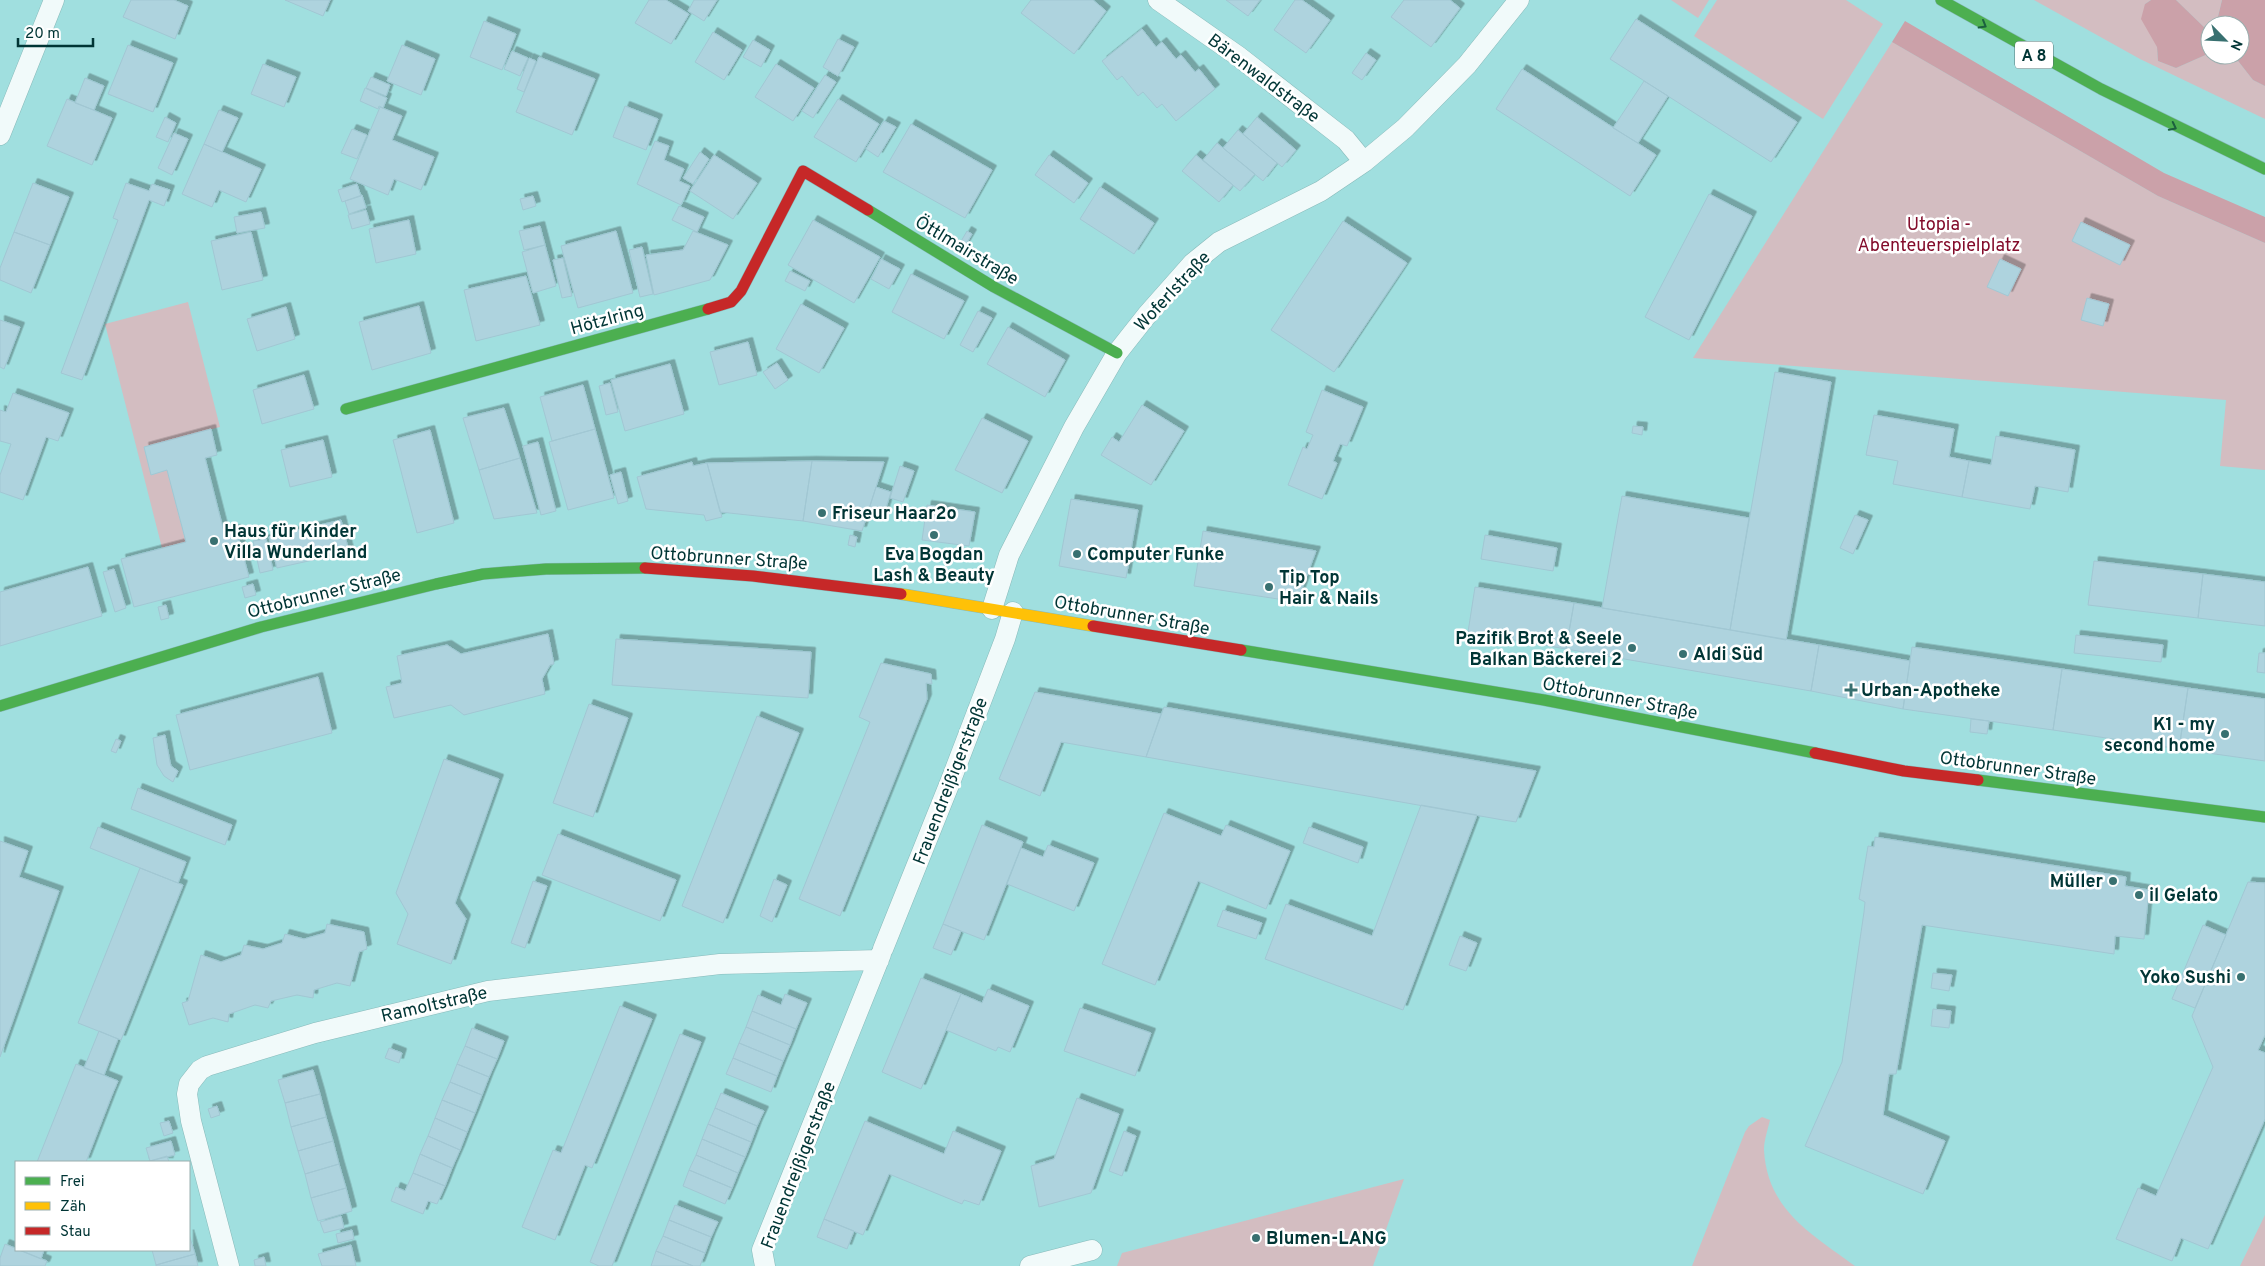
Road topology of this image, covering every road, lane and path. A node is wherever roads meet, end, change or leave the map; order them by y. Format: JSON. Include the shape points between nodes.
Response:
{"nodes":[{"id":1,"x":54,"y":0,"type":"edge"},
{"id":2,"x":1158,"y":0,"type":"edge"},
{"id":3,"x":1519,"y":0,"type":"edge"},
{"id":4,"x":1941,"y":0,"type":"edge"},
{"id":5,"x":0,"y":135,"type":"edge"},
{"id":6,"x":1364,"y":162,"type":"junction"},
{"id":7,"x":2265,"y":169,"type":"edge"},
{"id":8,"x":803,"y":171,"type":"joint"},
{"id":9,"x":1117,"y":353,"type":"junction"},
{"id":10,"x":346,"y":408,"type":"dead end"},
{"id":11,"x":992,"y":609,"type":"junction"},
{"id":12,"x":1013,"y":612,"type":"junction"},
{"id":13,"x":0,"y":706,"type":"edge"},
{"id":14,"x":2265,"y":817,"type":"edge"},
{"id":15,"x":881,"y":954,"type":"junction"},
{"id":16,"x":1092,"y":1250,"type":"dead end"},
{"id":17,"x":230,"y":1266,"type":"edge"},
{"id":18,"x":765,"y":1266,"type":"edge"},
{"id":19,"x":1030,"y":1266,"type":"edge"}],
"edges":[{"from":1,"to":5,"type":"street"},
{"from":2,"to":6,"type":"street","name":"Bärenwaldstraße","via":[[1238,56],[1346,140]]},
{"from":3,"to":6,"type":"street","name":"Woferlstraße","via":[[1467,65],[1405,128]]},
{"from":4,"to":7,"type":"main road","number":"A 8","one_way":true,"via":[[2105,92]]},
{"from":6,"to":9,"type":"street","name":"Woferlstraße","via":[[1321,191],[1219,242],[1193,263]]},
{"from":8,"to":9,"type":"main road","name":"Öttlmairstraße","via":[[994,287]]},
{"from":8,"to":10,"type":"main road","name":"Hötzlring","via":[[741,291],[731,302]]},
{"from":9,"to":11,"type":"street","name":"Woferlstraße","via":[[1074,426],[1009,556]]},
{"from":11,"to":12,"type":"main road","name":"Ottobrunner Straße"},
{"from":11,"to":13,"type":"main road","name":"Ottobrunner Straße","via":[[813,582],[701,571],[569,567],[491,573],[282,620]]},
{"from":12,"to":14,"type":"main road","name":"Ottobrunner Straße","via":[[1544,700],[1904,771]]},
{"from":12,"to":15,"type":"street","name":"Frauendreißigerstraße","via":[[951,780]]},
{"from":15,"to":17,"type":"street","name":"Ramoltstraße","via":[[720,964],[488,991],[315,1033],[207,1066],[189,1084],[187,1094]]},
{"from":15,"to":18,"type":"street","name":"Frauendreißigerstraße","via":[[762,1250]]},
{"from":16,"to":19,"type":"street"}]}
